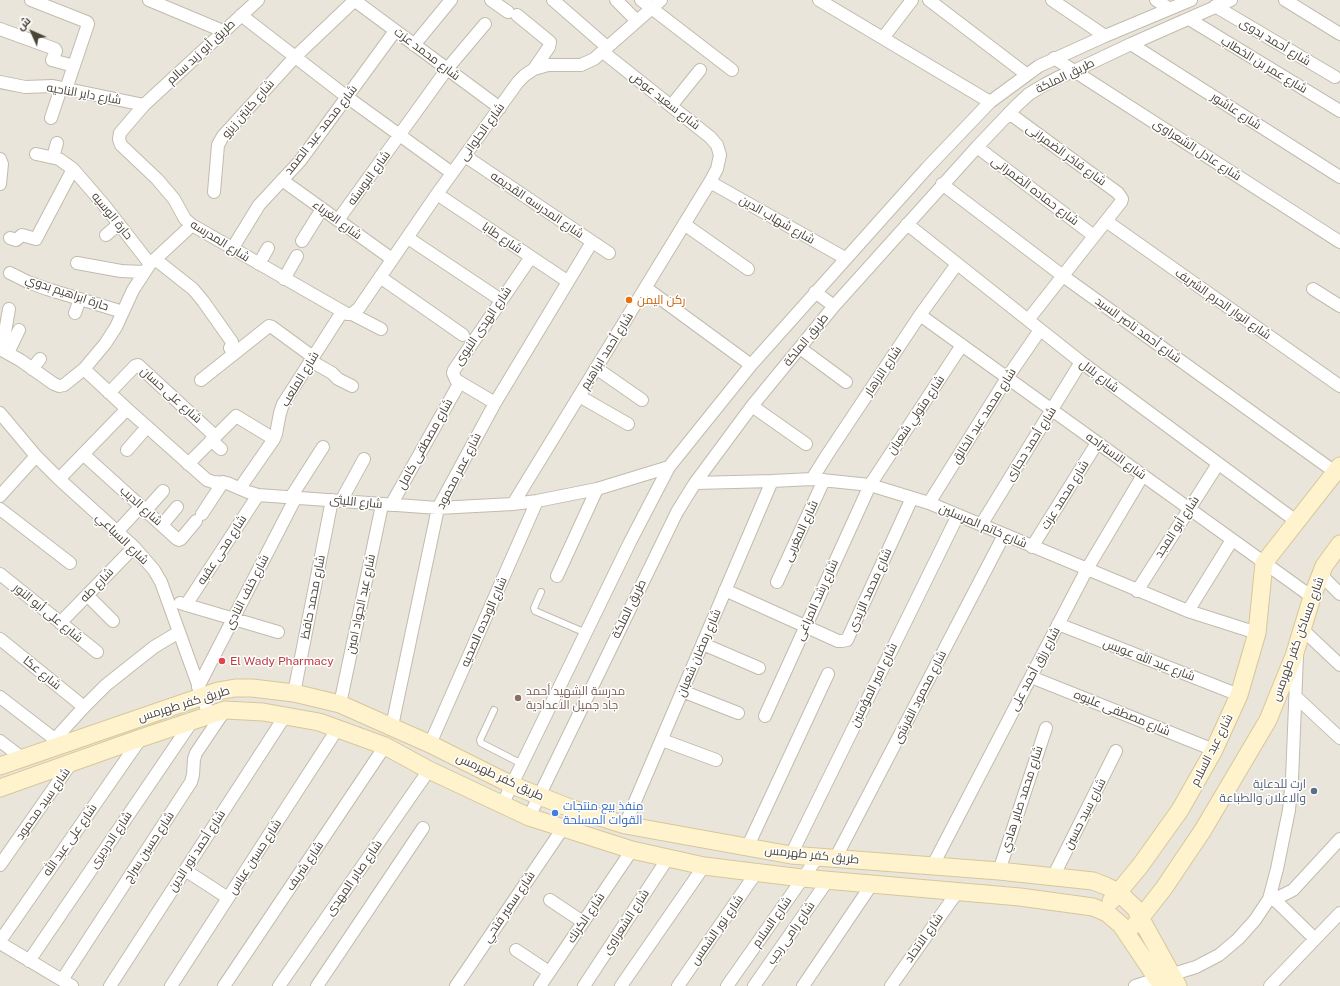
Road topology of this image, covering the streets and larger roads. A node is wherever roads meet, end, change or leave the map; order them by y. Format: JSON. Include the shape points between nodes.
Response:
{"nodes":[{"id":1,"x":32,"y":0,"type":"edge"},
{"id":2,"x":149,"y":0,"type":"edge"},
{"id":3,"x":258,"y":0,"type":"edge"},
{"id":4,"x":355,"y":0,"type":"edge"},
{"id":5,"x":451,"y":0,"type":"edge"},
{"id":6,"x":491,"y":0,"type":"edge"},
{"id":7,"x":553,"y":0,"type":"edge"},
{"id":8,"x":616,"y":0,"type":"edge"},
{"id":9,"x":641,"y":0,"type":"edge"},
{"id":10,"x":660,"y":0,"type":"edge"},
{"id":11,"x":818,"y":0,"type":"edge"},
{"id":12,"x":912,"y":0,"type":"edge"},
{"id":13,"x":929,"y":0,"type":"edge"},
{"id":14,"x":1052,"y":0,"type":"edge"},
{"id":15,"x":1156,"y":0,"type":"edge"},
{"id":16,"x":1191,"y":0,"type":"edge"},
{"id":17,"x":1231,"y":0,"type":"edge"},
{"id":18,"x":1285,"y":0,"type":"edge"},
{"id":19,"x":1216,"y":6,"type":"junction"},
{"id":20,"x":651,"y":9,"type":"junction"},
{"id":21,"x":1170,"y":9,"type":"junction"},
{"id":22,"x":241,"y":15,"type":"junction"},
{"id":23,"x":1189,"y":19,"type":"junction"},
{"id":24,"x":637,"y":21,"type":"junction"},
{"id":25,"x":485,"y":24,"type":"dead end"},
{"id":26,"x":0,"y":29,"type":"edge"},
{"id":27,"x":396,"y":30,"type":"junction"},
{"id":28,"x":224,"y":31,"type":"junction"},
{"id":29,"x":1340,"y":34,"type":"edge"},
{"id":30,"x":1105,"y":36,"type":"junction"},
{"id":31,"x":883,"y":38,"type":"junction"},
{"id":32,"x":1132,"y":44,"type":"junction"},
{"id":33,"x":414,"y":45,"type":"junction"},
{"id":34,"x":605,"y":49,"type":"junction"},
{"id":35,"x":295,"y":57,"type":"junction"},
{"id":36,"x":1054,"y":58,"type":"junction"},
{"id":37,"x":74,"y":66,"type":"junction"},
{"id":38,"x":534,"y":68,"type":"junction"},
{"id":39,"x":447,"y":69,"type":"junction"},
{"id":40,"x":700,"y":70,"type":"dead end"},
{"id":41,"x":732,"y":70,"type":"dead end"},
{"id":42,"x":1074,"y":71,"type":"junction"},
{"id":43,"x":1026,"y":74,"type":"junction"},
{"id":44,"x":1335,"y":77,"type":"dead end"},
{"id":45,"x":0,"y":82,"type":"edge"},
{"id":46,"x":63,"y":88,"type":"junction"},
{"id":47,"x":347,"y":97,"type":"junction"},
{"id":48,"x":990,"y":102,"type":"junction"},
{"id":49,"x":144,"y":105,"type":"junction"},
{"id":50,"x":671,"y":106,"type":"junction"},
{"id":51,"x":500,"y":108,"type":"junction"},
{"id":52,"x":1340,"y":111,"type":"edge"},
{"id":53,"x":1009,"y":113,"type":"junction"},
{"id":54,"x":52,"y":118,"type":"dead end"},
{"id":55,"x":400,"y":135,"type":"junction"},
{"id":56,"x":57,"y":143,"type":"dead end"},
{"id":57,"x":977,"y":147,"type":"junction"},
{"id":58,"x":36,"y":154,"type":"dead end"},
{"id":59,"x":720,"y":155,"type":"joint"},
{"id":60,"x":464,"y":156,"type":"junction"},
{"id":61,"x":53,"y":157,"type":"junction"},
{"id":62,"x":0,"y":159,"type":"edge"},
{"id":63,"x":73,"y":169,"type":"junction"},
{"id":64,"x":452,"y":174,"type":"junction"},
{"id":65,"x":1340,"y":177,"type":"edge"},
{"id":66,"x":282,"y":180,"type":"junction"},
{"id":67,"x":710,"y":182,"type":"junction"},
{"id":68,"x":0,"y":184,"type":"edge"},
{"id":69,"x":942,"y":184,"type":"junction"},
{"id":70,"x":214,"y":192,"type":"dead end"},
{"id":71,"x":437,"y":194,"type":"junction"},
{"id":72,"x":322,"y":209,"type":"junction"},
{"id":73,"x":338,"y":220,"type":"junction"},
{"id":74,"x":1106,"y":221,"type":"junction"},
{"id":75,"x":119,"y":224,"type":"junction"},
{"id":76,"x":684,"y":224,"type":"junction"},
{"id":77,"x":907,"y":224,"type":"junction"},
{"id":78,"x":192,"y":225,"type":"junction"},
{"id":79,"x":106,"y":235,"type":"dead end"},
{"id":80,"x":1094,"y":236,"type":"junction"},
{"id":81,"x":10,"y":238,"type":"dead end"},
{"id":82,"x":408,"y":238,"type":"junction"},
{"id":83,"x":302,"y":241,"type":"dead end"},
{"id":84,"x":592,"y":242,"type":"junction"},
{"id":85,"x":1340,"y":242,"type":"edge"},
{"id":86,"x":268,"y":248,"type":"dead end"},
{"id":87,"x":232,"y":249,"type":"junction"},
{"id":88,"x":609,"y":253,"type":"dead end"},
{"id":89,"x":296,"y":256,"type":"dead end"},
{"id":90,"x":531,"y":257,"type":"junction"},
{"id":91,"x":844,"y":258,"type":"junction"},
{"id":92,"x":392,"y":259,"type":"junction"},
{"id":93,"x":78,"y":263,"type":"dead end"},
{"id":94,"x":259,"y":264,"type":"junction"},
{"id":95,"x":957,"y":264,"type":"junction"},
{"id":96,"x":150,"y":265,"type":"junction"},
{"id":97,"x":748,"y":269,"type":"dead end"},
{"id":98,"x":10,"y":273,"type":"dead end"},
{"id":99,"x":1063,"y":276,"type":"junction"},
{"id":100,"x":380,"y":277,"type":"junction"},
{"id":101,"x":284,"y":279,"type":"junction"},
{"id":102,"x":567,"y":281,"type":"junction"},
{"id":103,"x":646,"y":288,"type":"junction"},
{"id":104,"x":1313,"y":289,"type":"dead end"},
{"id":105,"x":815,"y":292,"type":"junction"},
{"id":106,"x":80,"y":299,"type":"junction"},
{"id":107,"x":501,"y":300,"type":"junction"},
{"id":108,"x":834,"y":306,"type":"junction"},
{"id":109,"x":1340,"y":306,"type":"edge"},
{"id":110,"x":9,"y":309,"type":"dead end"},
{"id":111,"x":123,"y":312,"type":"junction"},
{"id":112,"x":75,"y":313,"type":"dead end"},
{"id":113,"x":347,"y":313,"type":"junction"},
{"id":114,"x":920,"y":315,"type":"junction"},
{"id":115,"x":1028,"y":320,"type":"junction"},
{"id":116,"x":381,"y":329,"type":"dead end"},
{"id":117,"x":20,"y":330,"type":"dead end"},
{"id":118,"x":1040,"y":330,"type":"junction"},
{"id":119,"x":463,"y":335,"type":"dead end"},
{"id":120,"x":962,"y":345,"type":"junction"},
{"id":121,"x":800,"y":348,"type":"junction"},
{"id":122,"x":3,"y":351,"type":"edge"},
{"id":123,"x":234,"y":354,"type":"junction"},
{"id":124,"x":40,"y":359,"type":"dead end"},
{"id":125,"x":312,"y":359,"type":"junction"},
{"id":126,"x":1081,"y":362,"type":"junction"},
{"id":127,"x":751,"y":365,"type":"junction"},
{"id":128,"x":596,"y":368,"type":"junction"},
{"id":129,"x":32,"y":369,"type":"junction"},
{"id":130,"x":84,"y":369,"type":"junction"},
{"id":131,"x":1007,"y":378,"type":"junction"},
{"id":132,"x":201,"y":380,"type":"dead end"},
{"id":133,"x":460,"y":382,"type":"junction"},
{"id":134,"x":846,"y":382,"type":"dead end"},
{"id":135,"x":352,"y":386,"type":"dead end"},
{"id":136,"x":1340,"y":386,"type":"edge"},
{"id":137,"x":109,"y":393,"type":"junction"},
{"id":138,"x":579,"y":396,"type":"junction"},
{"id":139,"x":642,"y":400,"type":"dead end"},
{"id":140,"x":495,"y":403,"type":"junction"},
{"id":141,"x":752,"y":406,"type":"junction"},
{"id":142,"x":127,"y":409,"type":"junction"},
{"id":143,"x":1052,"y":410,"type":"junction"},
{"id":144,"x":0,"y":413,"type":"edge"},
{"id":145,"x":628,"y":424,"type":"dead end"},
{"id":146,"x":147,"y":427,"type":"junction"},
{"id":147,"x":213,"y":438,"type":"junction"},
{"id":148,"x":274,"y":439,"type":"junction"},
{"id":149,"x":1097,"y":443,"type":"junction"},
{"id":150,"x":806,"y":444,"type":"dead end"},
{"id":151,"x":323,"y":447,"type":"dead end"},
{"id":152,"x":221,"y":449,"type":"dead end"},
{"id":153,"x":127,"y":450,"type":"dead end"},
{"id":154,"x":83,"y":454,"type":"junction"},
{"id":155,"x":36,"y":456,"type":"junction"},
{"id":156,"x":364,"y":459,"type":"dead end"},
{"id":157,"x":188,"y":464,"type":"junction"},
{"id":158,"x":1218,"y":464,"type":"junction"},
{"id":159,"x":669,"y":466,"type":"junction"},
{"id":160,"x":1337,"y":469,"type":"edge"},
{"id":161,"x":1143,"y":475,"type":"junction"},
{"id":162,"x":59,"y":479,"type":"junction"},
{"id":163,"x":818,"y":479,"type":"junction"},
{"id":164,"x":772,"y":481,"type":"junction"},
{"id":165,"x":223,"y":482,"type":"junction"},
{"id":166,"x":695,"y":483,"type":"junction"},
{"id":167,"x":870,"y":485,"type":"junction"},
{"id":168,"x":240,"y":488,"type":"junction"},
{"id":169,"x":597,"y":489,"type":"junction"},
{"id":170,"x":163,"y":492,"type":"dead end"},
{"id":171,"x":258,"y":495,"type":"junction"},
{"id":172,"x":0,"y":496,"type":"edge"},
{"id":173,"x":294,"y":497,"type":"junction"},
{"id":174,"x":912,"y":498,"type":"junction"},
{"id":175,"x":336,"y":500,"type":"junction"},
{"id":176,"x":537,"y":501,"type":"junction"},
{"id":177,"x":929,"y":503,"type":"junction"},
{"id":178,"x":513,"y":504,"type":"junction"},
{"id":179,"x":386,"y":505,"type":"junction"},
{"id":180,"x":177,"y":507,"type":"dead end"},
{"id":181,"x":143,"y":508,"type":"junction"},
{"id":182,"x":438,"y":508,"type":"junction"},
{"id":183,"x":0,"y":509,"type":"edge"},
{"id":184,"x":1189,"y":509,"type":"junction"},
{"id":185,"x":958,"y":515,"type":"junction"},
{"id":186,"x":1296,"y":521,"type":"junction"},
{"id":187,"x":162,"y":525,"type":"junction"},
{"id":188,"x":981,"y":525,"type":"junction"},
{"id":189,"x":117,"y":532,"type":"junction"},
{"id":190,"x":1004,"y":535,"type":"junction"},
{"id":191,"x":1232,"y":540,"type":"junction"},
{"id":192,"x":1340,"y":544,"type":"edge"},
{"id":193,"x":134,"y":547,"type":"junction"},
{"id":194,"x":1032,"y":547,"type":"junction"},
{"id":195,"x":70,"y":563,"type":"dead end"},
{"id":196,"x":1264,"y":563,"type":"junction"},
{"id":197,"x":1087,"y":569,"type":"junction"},
{"id":198,"x":0,"y":574,"type":"edge"},
{"id":199,"x":557,"y":576,"type":"dead end"},
{"id":200,"x":1321,"y":576,"type":"junction"},
{"id":201,"x":777,"y":582,"type":"dead end"},
{"id":202,"x":725,"y":590,"type":"junction"},
{"id":203,"x":1137,"y":590,"type":"junction"},
{"id":204,"x":1340,"y":594,"type":"edge"},
{"id":205,"x":87,"y":595,"type":"junction"},
{"id":206,"x":1312,"y":597,"type":"junction"},
{"id":207,"x":167,"y":599,"type":"junction"},
{"id":208,"x":186,"y":605,"type":"junction"},
{"id":209,"x":1188,"y":611,"type":"junction"},
{"id":210,"x":234,"y":619,"type":"junction"},
{"id":211,"x":113,"y":620,"type":"dead end"},
{"id":212,"x":60,"y":623,"type":"junction"},
{"id":213,"x":1058,"y":624,"type":"junction"},
{"id":214,"x":805,"y":626,"type":"junction"},
{"id":215,"x":178,"y":632,"type":"junction"},
{"id":216,"x":278,"y":632,"type":"dead end"},
{"id":217,"x":1257,"y":633,"type":"junction"},
{"id":218,"x":1300,"y":638,"type":"junction"},
{"id":219,"x":0,"y":639,"type":"edge"},
{"id":220,"x":703,"y":644,"type":"junction"},
{"id":221,"x":97,"y":652,"type":"dead end"},
{"id":222,"x":1340,"y":665,"type":"edge"},
{"id":223,"x":759,"y":668,"type":"dead end"},
{"id":224,"x":828,"y":674,"type":"dead end"},
{"id":225,"x":1031,"y":677,"type":"junction"},
{"id":226,"x":682,"y":691,"type":"junction"},
{"id":227,"x":200,"y":692,"type":"junction"},
{"id":228,"x":294,"y":693,"type":"junction"},
{"id":229,"x":1239,"y":695,"type":"junction"},
{"id":230,"x":0,"y":697,"type":"edge"},
{"id":231,"x":1296,"y":697,"type":"junction"},
{"id":232,"x":340,"y":704,"type":"junction"},
{"id":233,"x":84,"y":707,"type":"junction"},
{"id":234,"x":225,"y":710,"type":"junction"},
{"id":235,"x":738,"y":713,"type":"dead end"},
{"id":236,"x":209,"y":715,"type":"junction"},
{"id":237,"x":285,"y":716,"type":"junction"},
{"id":238,"x":764,"y":716,"type":"dead end"},
{"id":239,"x":193,"y":720,"type":"junction"},
{"id":240,"x":392,"y":726,"type":"junction"},
{"id":241,"x":338,"y":728,"type":"junction"},
{"id":242,"x":1046,"y":728,"type":"dead end"},
{"id":243,"x":141,"y":738,"type":"junction"},
{"id":244,"x":1340,"y":738,"type":"edge"},
{"id":245,"x":662,"y":740,"type":"junction"},
{"id":246,"x":0,"y":741,"type":"edge"},
{"id":247,"x":58,"y":742,"type":"junction"},
{"id":248,"x":430,"y":744,"type":"junction"},
{"id":249,"x":385,"y":746,"type":"junction"},
{"id":250,"x":1214,"y":750,"type":"junction"},
{"id":251,"x":1116,"y":751,"type":"dead end"},
{"id":252,"x":22,"y":758,"type":"junction"},
{"id":253,"x":716,"y":760,"type":"dead end"},
{"id":254,"x":72,"y":762,"type":"junction"},
{"id":255,"x":0,"y":766,"type":"edge"},
{"id":256,"x":430,"y":770,"type":"junction"},
{"id":257,"x":512,"y":785,"type":"junction"},
{"id":258,"x":0,"y":788,"type":"edge"},
{"id":259,"x":538,"y":796,"type":"junction"},
{"id":260,"x":502,"y":805,"type":"junction"},
{"id":261,"x":528,"y":816,"type":"junction"},
{"id":262,"x":625,"y":826,"type":"junction"},
{"id":263,"x":423,"y":828,"type":"dead end"},
{"id":264,"x":563,"y":828,"type":"junction"},
{"id":265,"x":1340,"y":839,"type":"edge"},
{"id":266,"x":747,"y":848,"type":"junction"},
{"id":267,"x":632,"y":850,"type":"junction"},
{"id":268,"x":791,"y":855,"type":"junction"},
{"id":269,"x":668,"y":858,"type":"junction"},
{"id":270,"x":817,"y":858,"type":"junction"},
{"id":271,"x":835,"y":859,"type":"junction"},
{"id":272,"x":0,"y":865,"type":"edge"},
{"id":273,"x":933,"y":865,"type":"junction"},
{"id":274,"x":704,"y":866,"type":"junction"},
{"id":275,"x":185,"y":870,"type":"junction"},
{"id":276,"x":999,"y":871,"type":"junction"},
{"id":277,"x":756,"y":873,"type":"junction"},
{"id":278,"x":1053,"y":877,"type":"junction"},
{"id":279,"x":802,"y":878,"type":"junction"},
{"id":280,"x":828,"y":880,"type":"junction"},
{"id":281,"x":872,"y":884,"type":"junction"},
{"id":282,"x":958,"y":891,"type":"junction"},
{"id":283,"x":1118,"y":892,"type":"junction"},
{"id":284,"x":228,"y":898,"type":"junction"},
{"id":285,"x":1271,"y":898,"type":"junction"},
{"id":286,"x":550,"y":900,"type":"dead end"},
{"id":287,"x":1102,"y":910,"type":"junction"},
{"id":288,"x":1340,"y":913,"type":"edge"},
{"id":289,"x":1141,"y":918,"type":"junction"},
{"id":290,"x":583,"y":922,"type":"junction"},
{"id":291,"x":1127,"y":934,"type":"junction"},
{"id":292,"x":1315,"y":939,"type":"junction"},
{"id":293,"x":0,"y":942,"type":"edge"},
{"id":294,"x":516,"y":950,"type":"dead end"},
{"id":295,"x":29,"y":961,"type":"junction"},
{"id":296,"x":549,"y":972,"type":"junction"},
{"id":297,"x":1168,"y":981,"type":"edge"},
{"id":298,"x":67,"y":983,"type":"edge"},
{"id":299,"x":460,"y":984,"type":"edge"},
{"id":300,"x":110,"y":986,"type":"edge"},
{"id":301,"x":172,"y":986,"type":"edge"},
{"id":302,"x":224,"y":986,"type":"edge"},
{"id":303,"x":279,"y":986,"type":"edge"},
{"id":304,"x":317,"y":986,"type":"edge"},
{"id":305,"x":540,"y":986,"type":"edge"},
{"id":306,"x":584,"y":986,"type":"edge"},
{"id":307,"x":621,"y":986,"type":"edge"},
{"id":308,"x":678,"y":986,"type":"edge"},
{"id":309,"x":727,"y":986,"type":"edge"},
{"id":310,"x":754,"y":986,"type":"edge"},
{"id":311,"x":803,"y":986,"type":"edge"},
{"id":312,"x":892,"y":986,"type":"edge"},
{"id":313,"x":1135,"y":986,"type":"edge"},
{"id":314,"x":1270,"y":986,"type":"edge"}],
"edges":[{"from":1,"to":37,"type":"street","via":[[88,24]]},
{"from":2,"to":28,"type":"street"},
{"from":3,"to":22,"type":"street","name":"طريق أبو زيد سالم"},
{"from":4,"to":27,"type":"street","name":"شارع محمد عزت"},
{"from":4,"to":35,"type":"street","name":"شارع كابتن زيزو"},
{"from":5,"to":33,"type":"street"},
{"from":6,"to":38,"type":"street","name":"شارع الحلوانى","via":[[550,42]]},
{"from":7,"to":34,"type":"street","name":"شارع سعيد عوض"},
{"from":8,"to":24,"type":"street"},
{"from":9,"to":20,"type":"street"},
{"from":10,"to":20,"type":"street"},
{"from":11,"to":31,"type":"street"},
{"from":12,"to":31,"type":"street"},
{"from":13,"to":43,"type":"street"},
{"from":14,"to":30,"type":"street"},
{"from":15,"to":21,"type":"street"},
{"from":16,"to":21,"type":"street","name":"طريق الملكة"},
{"from":17,"to":19,"type":"street","name":"طريق الملكة"},
{"from":18,"to":29,"type":"street"},
{"from":19,"to":23,"type":"street","name":"طريق الملكة"},
{"from":19,"to":44,"type":"street","name":"شارع أحمد بدوى"},
{"from":20,"to":24,"type":"street"},
{"from":20,"to":41,"type":"street"},
{"from":21,"to":30,"type":"street","name":"طريق الملكة"},
{"from":22,"to":28,"type":"street","name":"طريق أبو زيد سالم"},
{"from":22,"to":35,"type":"street"},
{"from":23,"to":32,"type":"street","name":"طريق الملكة"},
{"from":23,"to":52,"type":"street","name":"شارع عمر بن الخطاب"},
{"from":24,"to":34,"type":"street"},
{"from":25,"to":39,"type":"street","name":"شارع البوسته"},
{"from":26,"to":37,"type":"street","via":[[55,49],[52,60]]},
{"from":27,"to":33,"type":"street","name":"شارع محمد عزت"},
{"from":27,"to":47,"type":"street","name":"شارع محمد عبد الصمد"},
{"from":28,"to":49,"type":"street","name":"طريق أبو زيد سالم"},
{"from":30,"to":36,"type":"street","name":"طريق الملكة"},
{"from":31,"to":48,"type":"street"},
{"from":32,"to":42,"type":"street","name":"طريق الملكة"},
{"from":32,"to":65,"type":"street","name":"شارع عاشور"},
{"from":33,"to":39,"type":"street","name":"شارع محمد عزت"},
{"from":34,"to":38,"type":"street","via":[[594,59],[581,65],[548,65]]},
{"from":34,"to":50,"type":"street","name":"شارع سعيد عوض"},
{"from":35,"to":47,"type":"street"},
{"from":35,"to":70,"type":"street","name":"شارع كابتن زيزو","via":[[223,136],[218,145]]},
{"from":36,"to":42,"type":"street","name":"شارع عادل الشعراوى"},
{"from":36,"to":43,"type":"street","name":"طريق الملكة"},
{"from":37,"to":46,"type":"street"},
{"from":38,"to":51,"type":"street","name":"شارع الحلوانى","via":[[518,82]]},
{"from":39,"to":51,"type":"street","name":"شارع محمد عزت"},
{"from":39,"to":55,"type":"street","name":"شارع البوسته"},
{"from":40,"to":50,"type":"street"},
{"from":42,"to":53,"type":"street","name":"طريق الملكة","via":[[1029,94]]},
{"from":42,"to":85,"type":"street","name":"شارع عادل الشعراوى"},
{"from":43,"to":48,"type":"street","name":"طريق الملكة"},
{"from":45,"to":46,"type":"street","name":"شارع داير الناحيه","via":[[25,87]]},
{"from":46,"to":49,"type":"street","name":"شارع داير الناحيه"},
{"from":46,"to":54,"type":"street"},
{"from":47,"to":55,"type":"street"},
{"from":47,"to":66,"type":"street","name":"شارع محمد عبد الصمد","via":[[300,161]]},
{"from":48,"to":91,"type":"street","name":"طريق الملكة"},
{"from":49,"to":78,"type":"street","name":"شارع المدرسه","via":[[120,133],[121,145],[157,178],[174,199],[185,219]]},
{"from":50,"to":59,"type":"street","name":"شارع سعيد عوض","via":[[710,137],[717,145]]},
{"from":51,"to":60,"type":"street","name":"شارع الحلوانى"},
{"from":53,"to":57,"type":"street","name":"طريق الملكة"},
{"from":53,"to":74,"type":"street","name":"شارع فاخر الَضمرانى","via":[[1118,193],[1121,202]]},
{"from":55,"to":64,"type":"street"},
{"from":55,"to":73,"type":"street","name":"شارع البوسته"},
{"from":56,"to":61,"type":"street"},
{"from":57,"to":69,"type":"street","name":"طريق الملكة"},
{"from":57,"to":80,"type":"street","name":"شارع حماده الَضمرانى"},
{"from":58,"to":61,"type":"street","name":"حارة الوسيه"},
{"from":59,"to":67,"type":"street","name":"شارع أحمد ابراهيم","via":[[717,169]]},
{"from":60,"to":64,"type":"street","name":"شارع الحلوانى"},
{"from":60,"to":84,"type":"street","name":"شارع المدرسه القديمه"},
{"from":61,"to":63,"type":"street","name":"حارة الوسيه"},
{"from":62,"to":68,"type":"street"},
{"from":63,"to":75,"type":"street","name":"حارة الوسيه"},
{"from":63,"to":81,"type":"street","via":[[36,239],[22,235],[16,240]]},
{"from":64,"to":71,"type":"street","name":"شارع الحلوانى"},
{"from":66,"to":72,"type":"street","name":"شارع الغرباء"},
{"from":66,"to":87,"type":"street","name":"شارع محمد عبد الصمد","via":[[259,205]]},
{"from":67,"to":76,"type":"street","name":"شارع أحمد ابراهيم"},
{"from":67,"to":91,"type":"street","name":"شارع شهاب الدين"},
{"from":69,"to":77,"type":"street","name":"طريق الملكة"},
{"from":69,"to":99,"type":"street","name":"شارع أحمد ناصر السيد"},
{"from":71,"to":82,"type":"street","name":"شارع الحلوانى"},
{"from":71,"to":90,"type":"street","name":"شارع طابا"},
{"from":72,"to":73,"type":"street","name":"شارع الغرباء"},
{"from":72,"to":83,"type":"street"},
{"from":73,"to":92,"type":"street","name":"شارع الغرباء"},
{"from":74,"to":80,"type":"street"},
{"from":74,"to":136,"type":"street","name":"شارع انوار الحرم الشريف"},
{"from":75,"to":79,"type":"street"},
{"from":75,"to":96,"type":"street","name":"حارة الوسيه"},
{"from":76,"to":97,"type":"street"},
{"from":76,"to":103,"type":"street","name":"شارع أحمد ابراهيم"},
{"from":77,"to":95,"type":"street","name":"شارع بلال"},
{"from":77,"to":108,"type":"street","name":"طريق الملكة"},
{"from":78,"to":87,"type":"street","name":"شارع المدرسه"},
{"from":78,"to":96,"type":"street"},
{"from":80,"to":99,"type":"street"},
{"from":82,"to":92,"type":"street","name":"شارع الحلوانى"},
{"from":82,"to":107,"type":"street"},
{"from":84,"to":88,"type":"street","name":"شارع المدرسه القديمه"},
{"from":84,"to":102,"type":"street","name":"شارع عمر محمود"},
{"from":86,"to":94,"type":"street"},
{"from":87,"to":94,"type":"street","name":"شارع المدرسه"},
{"from":89,"to":101,"type":"street"},
{"from":90,"to":102,"type":"street","name":"شارع طابا"},
{"from":90,"to":107,"type":"street","name":"شارع الهدى النبوى"},
{"from":91,"to":105,"type":"street","name":"طريق الملكة"},
{"from":92,"to":100,"type":"street","name":"شارع الحلوانى"},
{"from":93,"to":96,"type":"street","via":[[121,271]]},
{"from":94,"to":101,"type":"street","name":"شارع المدرسه"},
{"from":95,"to":114,"type":"street","name":"شارع الازهار"},
{"from":95,"to":115,"type":"street","name":"شارع بلال"},
{"from":96,"to":111,"type":"street","via":[[133,290]]},
{"from":96,"to":123,"type":"street","name":"حارة الوسيه","via":[[193,289],[232,343],[230,348]]},
{"from":98,"to":106,"type":"street","name":"حارة ابراهيم بدوي","via":[[46,289]]},
{"from":99,"to":115,"type":"street"},
{"from":99,"to":160,"type":"street","name":"شارع أحمد ناصر السيد"},
{"from":100,"to":113,"type":"street","name":"شارع الحلوانى","via":[[359,308]]},
{"from":100,"to":119,"type":"street"},
{"from":101,"to":113,"type":"street","name":"شارع المدرسه"},
{"from":102,"to":140,"type":"street","name":"شارع عمر محمود"},
{"from":103,"to":127,"type":"street"},
{"from":103,"to":128,"type":"street","name":"شارع أحمد ابراهيم"},
{"from":104,"to":109,"type":"street"},
{"from":105,"to":108,"type":"street"},
{"from":105,"to":127,"type":"street","name":"طريق الملكة"},
{"from":106,"to":111,"type":"street","name":"حارة ابراهيم بدوي"},
{"from":106,"to":112,"type":"street"},
{"from":107,"to":133,"type":"street","name":"شارع الهدى النبوى","via":[[454,370],[454,377]]},
{"from":108,"to":121,"type":"street","name":"طريق الملكة"},
{"from":110,"to":122,"type":"street"},
{"from":111,"to":130,"type":"street","via":[[116,327]]},
{"from":113,"to":116,"type":"street","name":"شارع المدرسه"},
{"from":113,"to":125,"type":"street","name":"شارع الملعب"},
{"from":114,"to":120,"type":"street","name":"شارع الاستراحه"},
{"from":114,"to":163,"type":"street","name":"شارع الازهار","via":[[827,455]]},
{"from":115,"to":118,"type":"street","name":"شارع بلال"},
{"from":117,"to":122,"type":"street"},
{"from":118,"to":126,"type":"street","name":"شارع بلال"},
{"from":118,"to":131,"type":"street","name":"شارع محمد عبد الخالق"},
{"from":120,"to":131,"type":"street","name":"شارع الاستراحه"},
{"from":120,"to":167,"type":"street","name":"شارع متولي شعبان"},
{"from":121,"to":134,"type":"street"},
{"from":121,"to":141,"type":"street","name":"طريق الملكة"},
{"from":122,"to":129,"type":"street"},
{"from":123,"to":125,"type":"street","via":[[269,326]]},
{"from":123,"to":132,"type":"street"},
{"from":124,"to":129,"type":"street"},
{"from":125,"to":135,"type":"street","via":[[338,379]]},
{"from":125,"to":148,"type":"street","name":"شارع الملعب","via":[[283,404]]},
{"from":126,"to":143,"type":"street","name":"شارع أحمد حجازى"},
{"from":126,"to":158,"type":"street","name":"شارع بلال"},
{"from":127,"to":159,"type":"street","name":"طريق الملكة"},
{"from":128,"to":138,"type":"street","name":"شارع أحمد ابراهيم"},
{"from":128,"to":139,"type":"street"},
{"from":129,"to":130,"type":"street","via":[[59,386]]},
{"from":130,"to":137,"type":"street","name":"شارع الليثى"},
{"from":131,"to":143,"type":"street","name":"شارع الاستراحه"},
{"from":131,"to":177,"type":"street","name":"شارع محمد عبد الخالق"},
{"from":133,"to":140,"type":"street","name":"شارع الهدى النبوى"},
{"from":133,"to":179,"type":"street","name":"شارع مصطفى كامل"},
{"from":137,"to":142,"type":"street","name":"شارع الليثى"},
{"from":137,"to":147,"type":"street","name":"شارع على حسان","via":[[138,365]]},
{"from":138,"to":145,"type":"street"},
{"from":138,"to":178,"type":"street","name":"شارع أحمد ابراهيم"},
{"from":140,"to":182,"type":"street","name":"شارع عمر محمود"},
{"from":141,"to":150,"type":"street"},
{"from":141,"to":166,"type":"street","name":"طريق الملكة"},
{"from":142,"to":146,"type":"street","name":"شارع الليثى"},
{"from":142,"to":154,"type":"street"},
{"from":143,"to":149,"type":"street","name":"شارع الاستراحه"},
{"from":143,"to":188,"type":"street","name":"شارع أحمد حجازى"},
{"from":144,"to":155,"type":"street","name":"شارع السباعي"},
{"from":146,"to":153,"type":"street"},
{"from":146,"to":157,"type":"street","name":"شارع الليثى","via":[[165,448]]},
{"from":147,"to":148,"type":"street","via":[[236,416]]},
{"from":147,"to":152,"type":"street"},
{"from":147,"to":157,"type":"street"},
{"from":148,"to":168,"type":"street","name":"شارع الملعب"},
{"from":149,"to":161,"type":"street","name":"شارع الاستراحه"},
{"from":149,"to":194,"type":"street","name":"شارع محمد عزت"},
{"from":151,"to":173,"type":"street","name":"شارع خلف النادى"},
{"from":154,"to":162,"type":"street"},
{"from":154,"to":181,"type":"street","name":"شارع الديب"},
{"from":155,"to":162,"type":"street","name":"شارع السباعي"},
{"from":155,"to":172,"type":"street"},
{"from":156,"to":175,"type":"street","name":"شارع محمد حافظ"},
{"from":157,"to":165,"type":"street","name":"شارع الليثى","via":[[207,480]]},
{"from":158,"to":184,"type":"street","name":"شارع أبو المجد"},
{"from":158,"to":186,"type":"street","name":"شارع بلال"},
{"from":159,"to":169,"type":"street","name":"شارع الليثى"},
{"from":159,"to":257,"type":"street","name":"طريق الملكة"},
{"from":160,"to":186,"type":"street"},
{"from":161,"to":184,"type":"street","name":"شارع الاستراحه"},
{"from":161,"to":197,"type":"street","name":"شارع رزق أحمد على"},
{"from":162,"to":189,"type":"street","name":"شارع السباعي"},
{"from":163,"to":164,"type":"street","name":"شارع خاتم المرسلين"},
{"from":163,"to":167,"type":"street","name":"شارع خاتم المرسلين"},
{"from":163,"to":201,"type":"street","name":"شارع المغربى"},
{"from":164,"to":166,"type":"street","name":"شارع خاتم المرسلين"},
{"from":164,"to":202,"type":"street","name":"شارع رمضان شعبان"},
{"from":165,"to":168,"type":"street","name":"شارع الليثى"},
{"from":165,"to":187,"type":"street","name":"شارع الديب","via":[[199,518],[180,540]]},
{"from":166,"to":259,"type":"street","name":"طريق الملكة","via":[[677,512]]},
{"from":167,"to":174,"type":"street","name":"شارع خاتم المرسلين"},
{"from":167,"to":214,"type":"street","name":"شارع رشد المراغى"},
{"from":168,"to":171,"type":"street","name":"شارع الليثى"},
{"from":169,"to":176,"type":"street","name":"شارع الليثى"},
{"from":169,"to":199,"type":"street"},
{"from":170,"to":181,"type":"street"},
{"from":171,"to":173,"type":"street","name":"شارع الليثى"},
{"from":171,"to":208,"type":"street","name":"شارع محى عقبه"},
{"from":173,"to":175,"type":"street","name":"شارع الليثى"},
{"from":173,"to":210,"type":"street","name":"شارع خلف النادى"},
{"from":174,"to":177,"type":"street","name":"شارع خاتم المرسلين"},
{"from":174,"to":214,"type":"street","name":"شارع محمد الزيدى","via":[[847,640],[838,641]]},
{"from":175,"to":179,"type":"street","name":"شارع الليثى"},
{"from":175,"to":228,"type":"street","name":"شارع محمد حافظ"},
{"from":176,"to":178,"type":"street","name":"شارع الليثى"},
{"from":176,"to":248,"type":"street","name":"شارع الوحده الصحيه"},
{"from":177,"to":185,"type":"street","name":"شارع خاتم المرسلين"},
{"from":178,"to":182,"type":"street","name":"شارع الليثى"},
{"from":179,"to":182,"type":"street","name":"شارع الليثى"},
{"from":179,"to":232,"type":"street","name":"شارع عبد الجواد امين"},
{"from":180,"to":187,"type":"street"},
{"from":181,"to":187,"type":"street","name":"شارع الديب"},
{"from":181,"to":189,"type":"street"},
{"from":182,"to":240,"type":"street","name":"شارع عمر محمود"},
{"from":183,"to":195,"type":"street"},
{"from":184,"to":191,"type":"street","name":"شارع الاستراحه"},
{"from":184,"to":203,"type":"street","name":"شارع أبو المجد"},
{"from":185,"to":188,"type":"street","name":"شارع خاتم المرسلين"},
{"from":185,"to":268,"type":"street","name":"شارع امير المؤمنين"},
{"from":186,"to":196,"type":"street"},
{"from":188,"to":190,"type":"street","name":"شارع خاتم المرسلين"},
{"from":189,"to":193,"type":"street","name":"شارع السباعي"},
{"from":190,"to":194,"type":"street","name":"شارع خاتم المرسلين"},
{"from":190,"to":271,"type":"street","name":"شارع محمود القرشى"},
{"from":191,"to":196,"type":"street","name":"شارع الاستراحه"},
{"from":191,"to":209,"type":"street"},
{"from":192,"to":200,"type":"street","name":"شارع مساكن كفر طهرمس","via":[[1329,558]]},
{"from":193,"to":205,"type":"street","name":"شارع طه"},
{"from":193,"to":207,"type":"street","name":"شارع السباعي","via":[[154,570]]},
{"from":194,"to":197,"type":"street","name":"شارع خاتم المرسلين"},
{"from":196,"to":206,"type":"street","name":"شارع الاستراحه"},
{"from":196,"to":217,"type":"street","name":"شارع عبد السلام"},
{"from":197,"to":203,"type":"street","name":"شارع خاتم المرسلين"},
{"from":197,"to":213,"type":"street","name":"شارع رزق أحمد على"},
{"from":198,"to":212,"type":"street","name":"شارع على أبو النور"},
{"from":200,"to":204,"type":"street"},
{"from":200,"to":206,"type":"street","name":"شارع مساكن كفر طهرمس"},
{"from":202,"to":214,"type":"street"},
{"from":202,"to":220,"type":"street","name":"شارع رمضان شعبان"},
{"from":203,"to":209,"type":"street","name":"شارع خاتم المرسلين"},
{"from":205,"to":211,"type":"street"},
{"from":205,"to":212,"type":"street","name":"شارع طه"},
{"from":206,"to":218,"type":"street","name":"شارع مساكن كفر طهرمس"},
{"from":207,"to":208,"type":"street"},
{"from":207,"to":215,"type":"street","name":"شارع السباعي"},
{"from":208,"to":210,"type":"street"},
{"from":209,"to":217,"type":"street","name":"شارع خاتم المرسلين"},
{"from":210,"to":216,"type":"street"},
{"from":210,"to":227,"type":"street","name":"شارع خلف النادى"},
{"from":212,"to":221,"type":"street","name":"شارع على أبو النور"},
{"from":213,"to":225,"type":"street","name":"شارع رزق أحمد على"},
{"from":213,"to":229,"type":"street","name":"شارع عبد الله عويس"},
{"from":214,"to":238,"type":"street","name":"شارع رشد المراغى"},
{"from":215,"to":227,"type":"street","name":"شارع السباعي"},
{"from":215,"to":233,"type":"street","via":[[130,666]]},
{"from":217,"to":229,"type":"street","name":"شارع عبد السلام"},
{"from":218,"to":222,"type":"street"},
{"from":218,"to":231,"type":"street"},
{"from":218,"to":289,"type":"street","name":"شارع مساكن كفر طهرمس","via":[[1281,692],[1260,735],[1203,830]]},
{"from":219,"to":233,"type":"street","name":"شارع عكا"},
{"from":220,"to":223,"type":"street"},
{"from":220,"to":226,"type":"street","name":"شارع رمضان شعبان"},
{"from":224,"to":266,"type":"street"},
{"from":225,"to":250,"type":"street","name":"شارع مصطفى عليوه"},
{"from":225,"to":273,"type":"street","name":"شارع رزق أحمد على"},
{"from":226,"to":235,"type":"street"},
{"from":226,"to":245,"type":"street","name":"شارع رمضان شعبان"},
{"from":227,"to":228,"type":"street","name":"طريق كفر طهرمس","via":[[252,688]]},
{"from":227,"to":236,"type":"street","name":"شارع السباعي"},
{"from":227,"to":247,"type":"street","name":"طريق كفر طهرمس"},
{"from":228,"to":232,"type":"street","name":"طريق كفر طهرمس"},
{"from":229,"to":250,"type":"street","name":"شارع عبد السلام"},
{"from":230,"to":247,"type":"street"},
{"from":231,"to":244,"type":"street"},
{"from":231,"to":285,"type":"street","via":[[1289,810]]},
{"from":232,"to":240,"type":"street","name":"طريق كفر طهرمس"},
{"from":233,"to":247,"type":"street"},
{"from":234,"to":236,"type":"street","name":"طريق كفر طهرمس"},
{"from":234,"to":237,"type":"street","name":"طريق كفر طهرمس"},
{"from":234,"to":298,"type":"street","name":"شارع حسين سراج","via":[[196,753],[191,782]]},
{"from":236,"to":239,"type":"street","name":"طريق كفر طهرمس"},
{"from":237,"to":241,"type":"street","name":"طريق كفر طهرمس"},
{"from":237,"to":275,"type":"street","name":"شارع أحمد نور الدين"},
{"from":239,"to":243,"type":"street","name":"طريق كفر طهرمس"},
{"from":239,"to":295,"type":"street","name":"شارع الدرديرى"},
{"from":240,"to":248,"type":"street","name":"طريق كفر طهرمس"},
{"from":241,"to":249,"type":"street","name":"طريق كفر طهرمس"},
{"from":241,"to":284,"type":"street","name":"شارع حسين عباس"},
{"from":242,"to":276,"type":"street","name":"شارع محمد صابر هادي"},
{"from":243,"to":254,"type":"street","name":"طريق كفر طهرمس"},
{"from":243,"to":293,"type":"street","name":"شارع على عبد الله"},
{"from":245,"to":253,"type":"street"},
{"from":245,"to":262,"type":"street","name":"شارع رمضان شعبان"},
{"from":246,"to":252,"type":"street"},
{"from":247,"to":252,"type":"street","name":"طريق كفر طهرمس"},
{"from":248,"to":257,"type":"street","name":"طريق كفر طهرمس"},
{"from":249,"to":256,"type":"street","name":"طريق كفر طهرمس"},
{"from":249,"to":302,"type":"street","name":"شارع شريف"},
{"from":250,"to":283,"type":"street","name":"شارع عبد السلام","via":[[1180,810]]},
{"from":251,"to":278,"type":"street","name":"شارع سيد حسين"},
{"from":252,"to":255,"type":"street","name":"طريق كفر طهرمس"},
{"from":254,"to":258,"type":"street","name":"طريق كفر طهرمس"},
{"from":254,"to":272,"type":"street","name":"شارع سيد محمود"},
{"from":256,"to":260,"type":"street","name":"طريق كفر طهرمس"},
{"from":256,"to":303,"type":"street","name":"شارع صابر المهدى"},
{"from":257,"to":259,"type":"street","name":"طريق كفر طهرمس"},
{"from":257,"to":260,"type":"street","name":"طريق الملكة"},
{"from":259,"to":261,"type":"street","name":"طريق الملكة"},
{"from":259,"to":262,"type":"street","name":"طريق كفر طهرمس"},
{"from":260,"to":261,"type":"street","name":"طريق كفر طهرمس"},
{"from":261,"to":264,"type":"street","name":"طريق كفر طهرمس"},
{"from":262,"to":266,"type":"street","name":"طريق كفر طهرمس"},
{"from":263,"to":304,"type":"street"},
{"from":264,"to":267,"type":"street","name":"طريق كفر طهرمس"},
{"from":264,"to":299,"type":"street","name":"شارع سمير فتحي"},
{"from":265,"to":285,"type":"street","via":[[1292,890]]},
{"from":266,"to":268,"type":"street","name":"طريق كفر طهرمس"},
{"from":267,"to":269,"type":"street","name":"طريق كفر طهرمس"},
{"from":267,"to":290,"type":"street","name":"شارع الكرنك"},
{"from":268,"to":270,"type":"street","name":"طريق كفر طهرمس"},
{"from":269,"to":274,"type":"street","name":"طريق كفر طهرمس"},
{"from":269,"to":306,"type":"street","name":"شارع الشعراوى"},
{"from":270,"to":271,"type":"street","name":"طريق كفر طهرمس"},
{"from":270,"to":279,"type":"street","name":"شارع السلام"},
{"from":271,"to":273,"type":"street","name":"طريق كفر طهرمس"},
{"from":273,"to":276,"type":"street","name":"طريق كفر طهرمس"},
{"from":274,"to":277,"type":"street","name":"طريق كفر طهرمس"},
{"from":274,"to":307,"type":"street"},
{"from":275,"to":284,"type":"street"},
{"from":275,"to":300,"type":"street","name":"شارع أحمد نور الدين"},
{"from":276,"to":278,"type":"street","name":"طريق كفر طهرمس"},
{"from":277,"to":279,"type":"street","name":"طريق كفر طهرمس"},
{"from":277,"to":308,"type":"street","name":"شارع نور الشمس"},
{"from":278,"to":283,"type":"street","name":"طريق كفر طهرمس","via":[[1093,881]]},
{"from":279,"to":280,"type":"street","name":"طريق كفر طهرمس"},
{"from":279,"to":309,"type":"street","name":"شارع السلام"},
{"from":280,"to":281,"type":"street","name":"طريق كفر طهرمس"},
{"from":280,"to":310,"type":"street","name":"شارع رامى رجب"},
{"from":281,"to":282,"type":"street","name":"طريق كفر طهرمس"},
{"from":281,"to":311,"type":"street"},
{"from":282,"to":287,"type":"street","name":"طريق كفر طهرمس","via":[[1027,898]]},
{"from":282,"to":312,"type":"street","name":"شارع الاتحاد"},
{"from":283,"to":287,"type":"street","name":"شارع عبد السلام"},
{"from":283,"to":289,"type":"street","name":"طريق كفر طهرمس"},
{"from":284,"to":301,"type":"street","name":"شارع حسين عباس"},
{"from":285,"to":292,"type":"street"},
{"from":285,"to":297,"type":"street","via":[[1238,939],[1219,955]]},
{"from":286,"to":290,"type":"street"},
{"from":287,"to":291,"type":"street","name":"طريق كفر طهرمس","via":[[1114,918]]},
{"from":288,"to":292,"type":"street"},
{"from":289,"to":291,"type":"street","name":"شارع مساكن كفر طهرمس"},
{"from":289,"to":297,"type":"street","name":"طريق كفر طهرمس"},
{"from":290,"to":296,"type":"street","name":"شارع الكرنك"},
{"from":291,"to":297,"type":"street","name":"طريق كفر طهرمس"},
{"from":292,"to":314,"type":"street"},
{"from":293,"to":295,"type":"street"},
{"from":294,"to":296,"type":"street"},
{"from":295,"to":298,"type":"street"},
{"from":296,"to":305,"type":"street","name":"شارع الكرنك"},
{"from":297,"to":313,"type":"street"}]}
